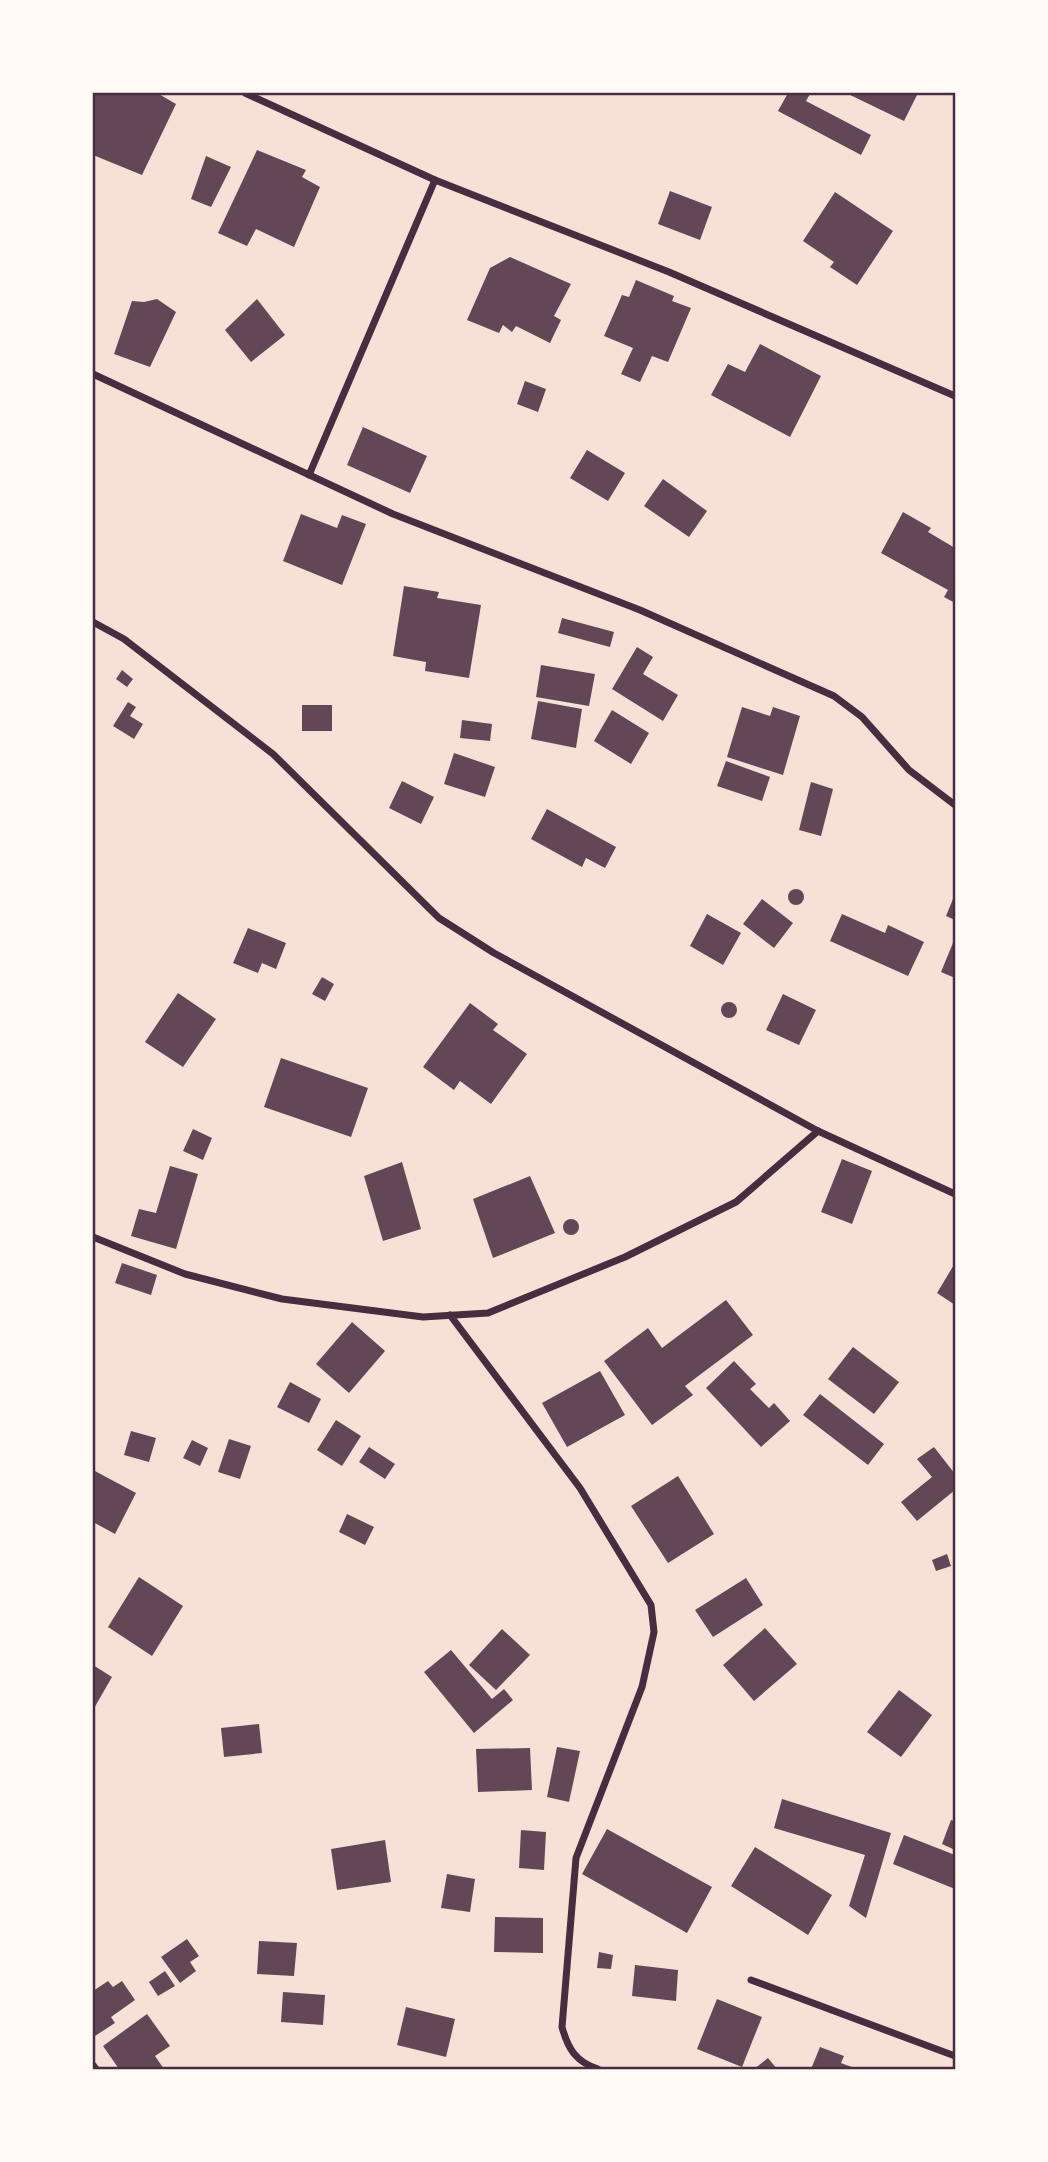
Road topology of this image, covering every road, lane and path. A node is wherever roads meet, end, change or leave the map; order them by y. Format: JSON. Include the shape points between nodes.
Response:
{"nodes":[{"id":1,"x":245,"y":93,"type":"edge"},
{"id":2,"x":435,"y":180,"type":"junction"},
{"id":3,"x":93,"y":374,"type":"edge"},
{"id":4,"x":955,"y":396,"type":"edge"},
{"id":5,"x":309,"y":475,"type":"junction"},
{"id":6,"x":93,"y":622,"type":"edge"},
{"id":7,"x":955,"y":805,"type":"edge"},
{"id":8,"x":818,"y":1131,"type":"junction"},
{"id":9,"x":955,"y":1194,"type":"edge"},
{"id":10,"x":93,"y":1237,"type":"edge"},
{"id":11,"x":450,"y":1315,"type":"junction"},
{"id":12,"x":751,"y":1980,"type":"dead end"},
{"id":13,"x":955,"y":2056,"type":"edge"},
{"id":14,"x":93,"y":2065,"type":"edge"},
{"id":15,"x":96,"y":2069,"type":"edge"},
{"id":16,"x":598,"y":2069,"type":"edge"}],
"edges":[{"from":1,"to":2,"type":"street"},
{"from":2,"to":4,"type":"street","via":[[668,272]]},
{"from":2,"to":5,"type":"street"},
{"from":3,"to":5,"type":"street"},
{"from":5,"to":7,"type":"street","via":[[393,514],[640,610],[834,696],[862,717],[909,771]]},
{"from":6,"to":8,"type":"street","via":[[124,639],[273,754],[439,918],[494,953]]},
{"from":8,"to":9,"type":"street"},
{"from":8,"to":11,"type":"street","via":[[736,1202],[637,1251],[488,1313]]},
{"from":10,"to":11,"type":"street","via":[[185,1275],[282,1299],[423,1317]]},
{"from":11,"to":16,"type":"street","via":[[580,1488],[651,1605],[654,1632],[642,1687],[576,1858],[562,2027],[567,2048],[585,2065]]},
{"from":12,"to":13,"type":"street"},
{"from":14,"to":15,"type":"street"}]}
